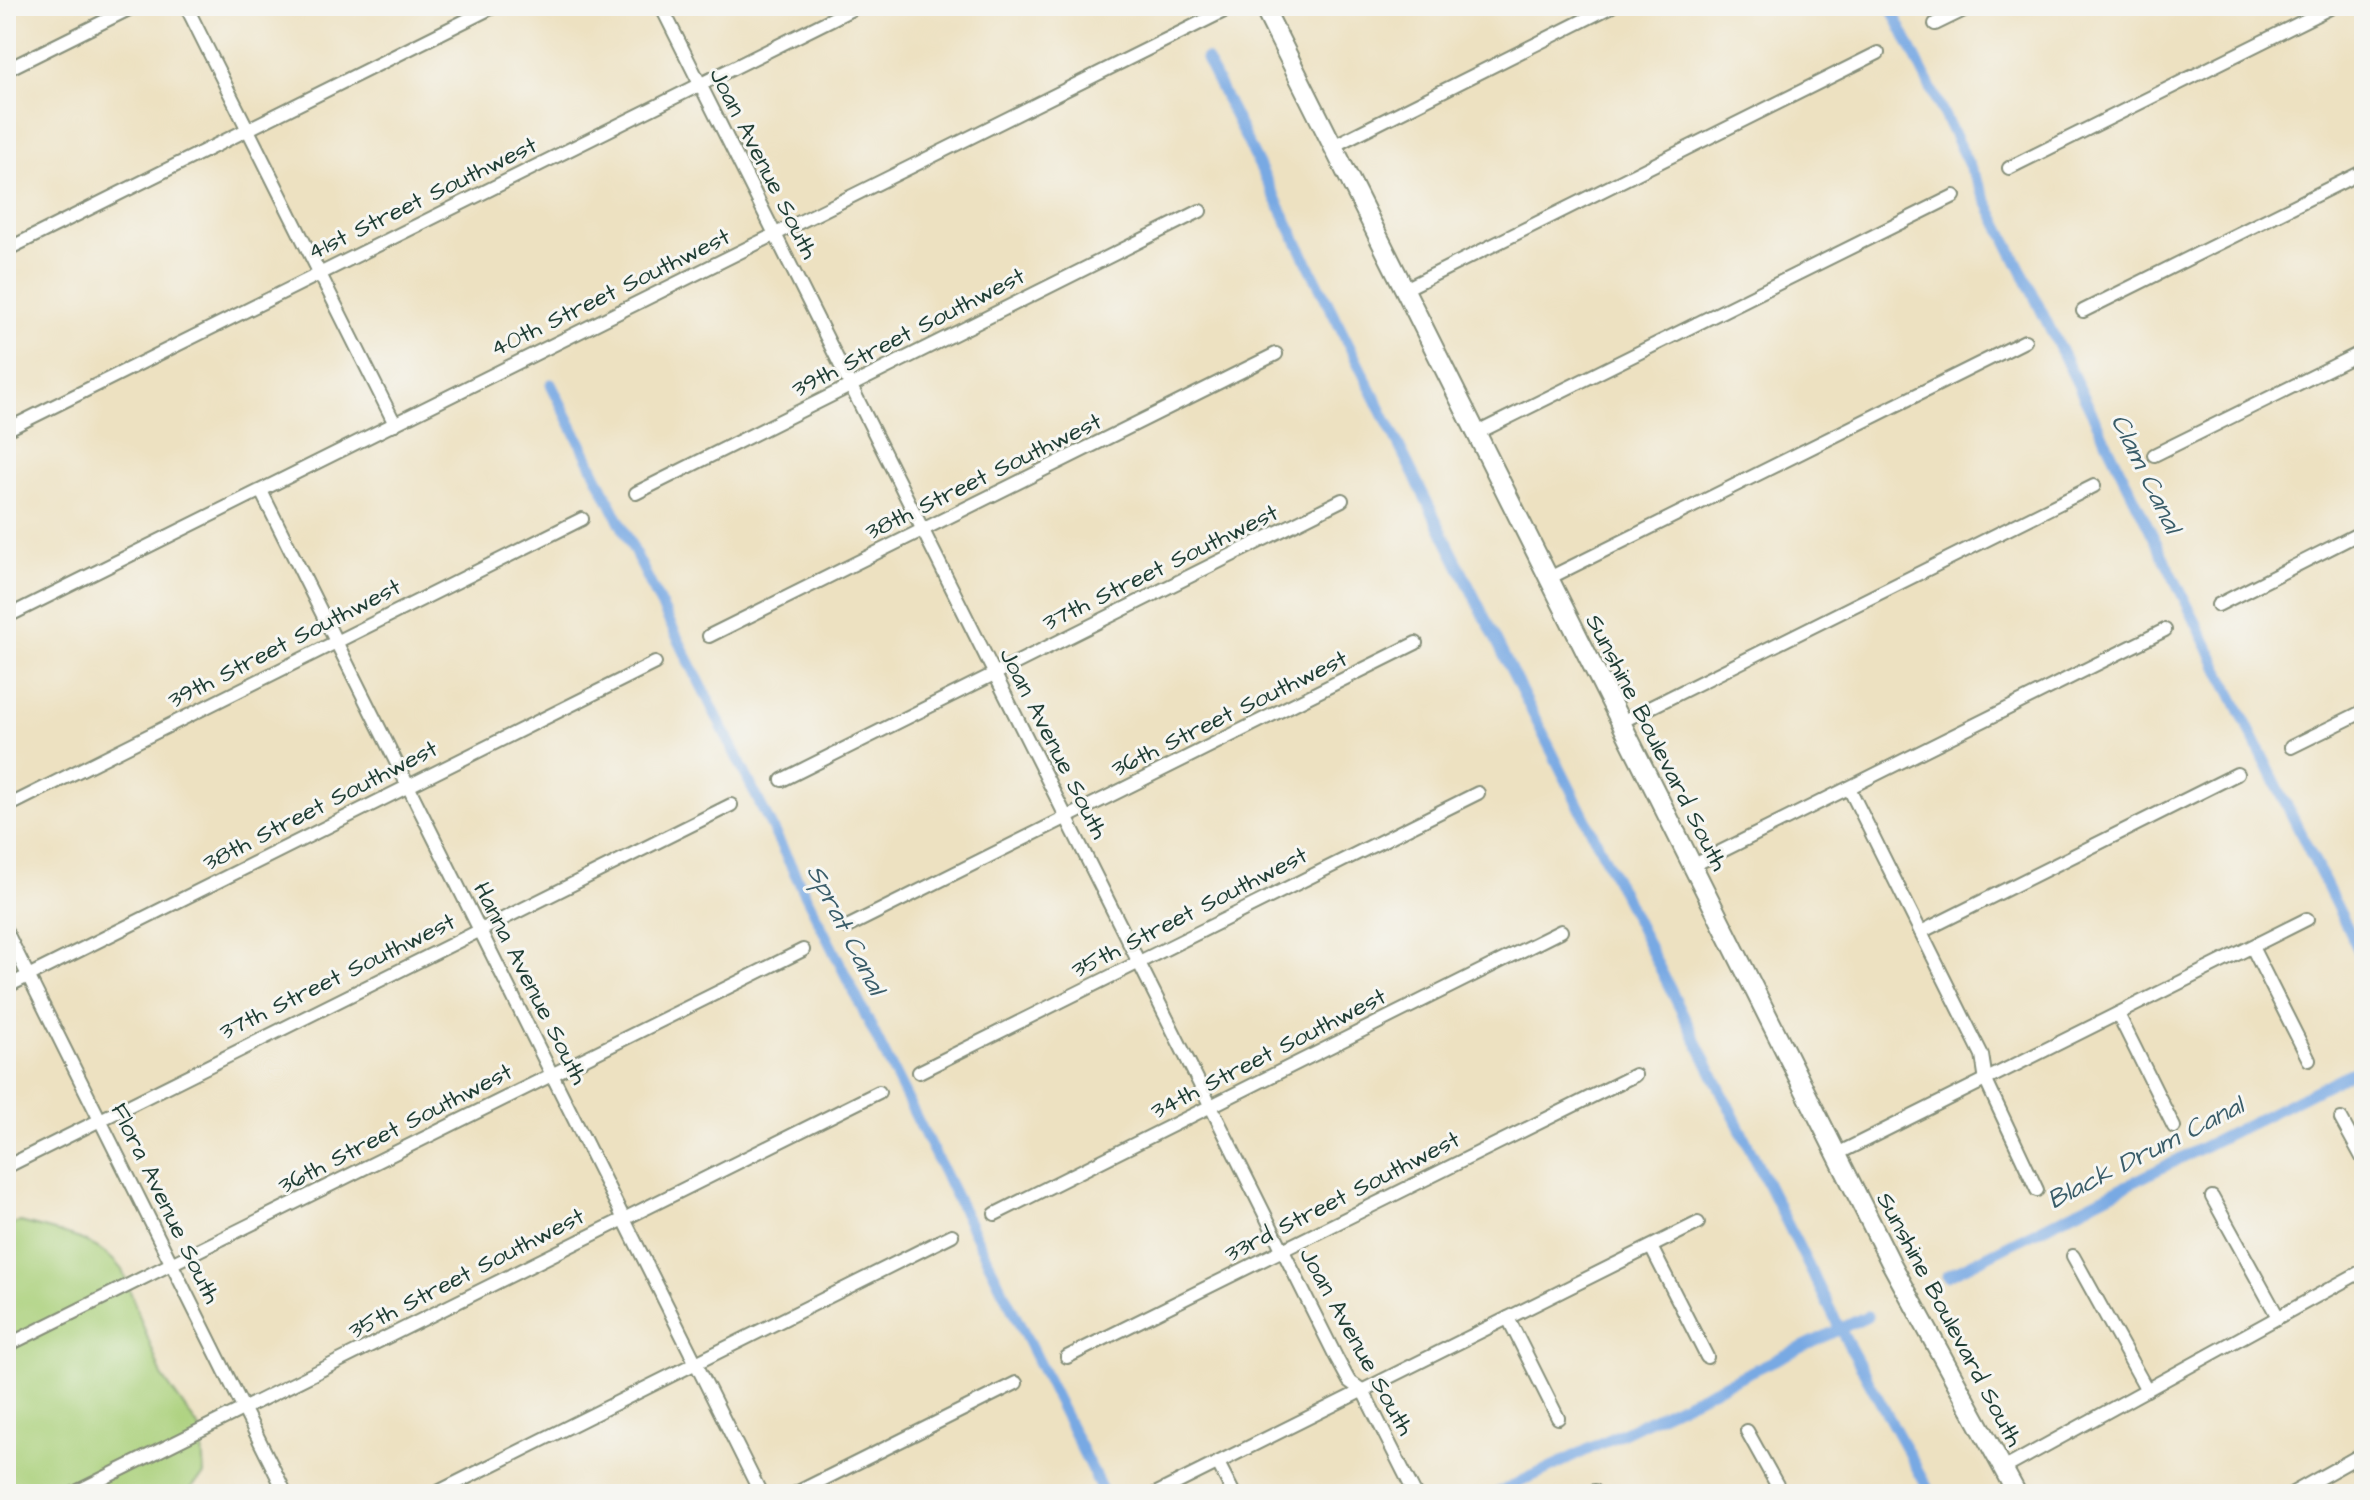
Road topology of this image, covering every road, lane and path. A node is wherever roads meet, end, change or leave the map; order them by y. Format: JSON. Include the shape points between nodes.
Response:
{"nodes":[{"id":1,"x":135,"y":6,"type":"edge"},
{"id":2,"x":186,"y":6,"type":"edge"},
{"id":3,"x":495,"y":6,"type":"edge"},
{"id":4,"x":661,"y":6,"type":"edge"},
{"id":5,"x":858,"y":6,"type":"edge"},
{"id":6,"x":1234,"y":6,"type":"edge"},
{"id":7,"x":1263,"y":6,"type":"edge"},
{"id":8,"x":1612,"y":6,"type":"edge"},
{"id":9,"x":1972,"y":6,"type":"edge"},
{"id":10,"x":2334,"y":6,"type":"edge"},
{"id":11,"x":1935,"y":24,"type":"dead end"},
{"id":12,"x":1878,"y":53,"type":"dead end"},
{"id":13,"x":6,"y":70,"type":"edge"},
{"id":14,"x":700,"y":84,"type":"junction"},
{"id":15,"x":248,"y":129,"type":"junction"},
{"id":16,"x":1333,"y":146,"type":"junction"},
{"id":17,"x":2009,"y":168,"type":"dead end"},
{"id":18,"x":2364,"y":171,"type":"edge"},
{"id":19,"x":1954,"y":196,"type":"dead end"},
{"id":20,"x":1200,"y":211,"type":"dead end"},
{"id":21,"x":775,"y":235,"type":"junction"},
{"id":22,"x":6,"y":250,"type":"edge"},
{"id":23,"x":320,"y":273,"type":"junction"},
{"id":24,"x":1405,"y":289,"type":"junction"},
{"id":25,"x":2083,"y":311,"type":"dead end"},
{"id":26,"x":2025,"y":341,"type":"dead end"},
{"id":27,"x":2364,"y":351,"type":"edge"},
{"id":28,"x":1276,"y":354,"type":"dead end"},
{"id":29,"x":851,"y":386,"type":"junction"},
{"id":30,"x":395,"y":424,"type":"junction"},
{"id":31,"x":6,"y":430,"type":"edge"},
{"id":32,"x":1477,"y":433,"type":"junction"},
{"id":33,"x":2154,"y":455,"type":"dead end"},
{"id":34,"x":2094,"y":486,"type":"dead end"},
{"id":35,"x":261,"y":491,"type":"junction"},
{"id":36,"x":636,"y":493,"type":"dead end"},
{"id":37,"x":1342,"y":500,"type":"dead end"},
{"id":38,"x":582,"y":519,"type":"dead end"},
{"id":39,"x":923,"y":530,"type":"junction"},
{"id":40,"x":2364,"y":531,"type":"edge"},
{"id":41,"x":1549,"y":578,"type":"junction"},
{"id":42,"x":2218,"y":605,"type":"dead end"},
{"id":43,"x":6,"y":617,"type":"edge"},
{"id":44,"x":2165,"y":630,"type":"dead end"},
{"id":45,"x":709,"y":636,"type":"dead end"},
{"id":46,"x":336,"y":642,"type":"junction"},
{"id":47,"x":1416,"y":643,"type":"dead end"},
{"id":48,"x":655,"y":663,"type":"dead end"},
{"id":49,"x":994,"y":674,"type":"junction"},
{"id":50,"x":2364,"y":711,"type":"edge"},
{"id":51,"x":1621,"y":722,"type":"junction"},
{"id":52,"x":2291,"y":747,"type":"dead end"},
{"id":53,"x":2237,"y":774,"type":"dead end"},
{"id":54,"x":782,"y":780,"type":"dead end"},
{"id":55,"x":408,"y":786,"type":"junction"},
{"id":56,"x":1849,"y":788,"type":"junction"},
{"id":57,"x":1478,"y":793,"type":"dead end"},
{"id":58,"x":731,"y":805,"type":"dead end"},
{"id":59,"x":6,"y":807,"type":"edge"},
{"id":60,"x":1067,"y":818,"type":"junction"},
{"id":61,"x":1692,"y":866,"type":"junction"},
{"id":62,"x":2307,"y":919,"type":"dead end"},
{"id":63,"x":847,"y":927,"type":"dead end"},
{"id":64,"x":480,"y":930,"type":"junction"},
{"id":65,"x":6,"y":931,"type":"edge"},
{"id":66,"x":1561,"y":931,"type":"dead end"},
{"id":67,"x":1921,"y":932,"type":"junction"},
{"id":68,"x":2252,"y":947,"type":"junction"},
{"id":69,"x":803,"y":950,"type":"dead end"},
{"id":70,"x":1139,"y":962,"type":"junction"},
{"id":71,"x":28,"y":976,"type":"junction"},
{"id":72,"x":6,"y":987,"type":"edge"},
{"id":73,"x":2118,"y":1014,"type":"junction"},
{"id":74,"x":2309,"y":1060,"type":"dead end"},
{"id":75,"x":919,"y":1072,"type":"dead end"},
{"id":76,"x":552,"y":1074,"type":"junction"},
{"id":77,"x":1635,"y":1075,"type":"dead end"},
{"id":78,"x":1986,"y":1081,"type":"junction"},
{"id":79,"x":879,"y":1092,"type":"dead end"},
{"id":80,"x":1211,"y":1106,"type":"junction"},
{"id":81,"x":101,"y":1119,"type":"junction"},
{"id":82,"x":2341,"y":1119,"type":"dead end"},
{"id":83,"x":2174,"y":1127,"type":"dead end"},
{"id":84,"x":1837,"y":1154,"type":"junction"},
{"id":85,"x":2364,"y":1161,"type":"edge"},
{"id":86,"x":6,"y":1167,"type":"edge"},
{"id":87,"x":2037,"y":1190,"type":"dead end"},
{"id":88,"x":2212,"y":1197,"type":"dead end"},
{"id":89,"x":995,"y":1214,"type":"dead end"},
{"id":90,"x":624,"y":1219,"type":"junction"},
{"id":91,"x":1698,"y":1223,"type":"dead end"},
{"id":92,"x":952,"y":1235,"type":"dead end"},
{"id":93,"x":1651,"y":1247,"type":"junction"},
{"id":94,"x":1283,"y":1251,"type":"junction"},
{"id":95,"x":2073,"y":1256,"type":"dead end"},
{"id":96,"x":172,"y":1265,"type":"junction"},
{"id":97,"x":2364,"y":1270,"type":"edge"},
{"id":98,"x":2278,"y":1317,"type":"junction"},
{"id":99,"x":1508,"y":1318,"type":"junction"},
{"id":100,"x":6,"y":1346,"type":"edge"},
{"id":101,"x":1067,"y":1357,"type":"dead end"},
{"id":102,"x":1707,"y":1357,"type":"dead end"},
{"id":103,"x":696,"y":1363,"type":"junction"},
{"id":104,"x":1016,"y":1383,"type":"dead end"},
{"id":105,"x":2147,"y":1390,"type":"junction"},
{"id":106,"x":1363,"y":1391,"type":"junction"},
{"id":107,"x":244,"y":1409,"type":"junction"},
{"id":108,"x":1558,"y":1418,"type":"dead end"},
{"id":109,"x":1747,"y":1431,"type":"dead end"},
{"id":110,"x":2364,"y":1453,"type":"edge"},
{"id":111,"x":1218,"y":1463,"type":"junction"},
{"id":112,"x":2003,"y":1469,"type":"junction"},
{"id":113,"x":72,"y":1494,"type":"edge"},
{"id":114,"x":286,"y":1494,"type":"edge"},
{"id":115,"x":434,"y":1494,"type":"edge"},
{"id":116,"x":761,"y":1494,"type":"edge"},
{"id":117,"x":794,"y":1494,"type":"edge"},
{"id":118,"x":1155,"y":1494,"type":"edge"},
{"id":119,"x":1234,"y":1494,"type":"edge"},
{"id":120,"x":1415,"y":1494,"type":"edge"},
{"id":121,"x":1782,"y":1494,"type":"edge"},
{"id":122,"x":2017,"y":1494,"type":"edge"},
{"id":123,"x":2291,"y":1494,"type":"edge"}],
"edges":[{"from":1,"to":13,"type":"street"},
{"from":2,"to":15,"type":"street"},
{"from":3,"to":15,"type":"street"},
{"from":4,"to":14,"type":"street","name":"Joan Avenue South"},
{"from":5,"to":14,"type":"street","name":"41st Street Southwest"},
{"from":6,"to":21,"type":"street","name":"40th Street Southwest"},
{"from":7,"to":16,"type":"street","name":"Sunshine Boulevard South"},
{"from":8,"to":16,"type":"street"},
{"from":9,"to":11,"type":"street"},
{"from":10,"to":17,"type":"street"},
{"from":12,"to":24,"type":"street"},
{"from":14,"to":21,"type":"street","name":"Joan Avenue South"},
{"from":14,"to":23,"type":"street","name":"41st Street Southwest"},
{"from":15,"to":22,"type":"street"},
{"from":15,"to":23,"type":"street"},
{"from":16,"to":24,"type":"street","name":"Sunshine Boulevard South"},
{"from":18,"to":25,"type":"street"},
{"from":19,"to":32,"type":"street"},
{"from":20,"to":29,"type":"street","name":"39th Street Southwest"},
{"from":21,"to":29,"type":"street","name":"Joan Avenue South"},
{"from":21,"to":30,"type":"street","name":"40th Street Southwest"},
{"from":23,"to":30,"type":"street"},
{"from":23,"to":31,"type":"street","name":"41st Street Southwest"},
{"from":24,"to":32,"type":"street","name":"Sunshine Boulevard South"},
{"from":26,"to":41,"type":"street"},
{"from":27,"to":33,"type":"street"},
{"from":28,"to":39,"type":"street","name":"38th Street Southwest"},
{"from":29,"to":36,"type":"street","name":"39th Street Southwest"},
{"from":29,"to":39,"type":"street","name":"Joan Avenue South"},
{"from":30,"to":35,"type":"street","name":"40th Street Southwest"},
{"from":32,"to":41,"type":"street","name":"Sunshine Boulevard South"},
{"from":34,"to":51,"type":"street"},
{"from":35,"to":43,"type":"street","name":"40th Street Southwest"},
{"from":35,"to":46,"type":"street","name":"Hanna Avenue South"},
{"from":37,"to":49,"type":"street","name":"37th Street Southwest"},
{"from":38,"to":46,"type":"street","name":"39th Street Southwest"},
{"from":39,"to":45,"type":"street","name":"38th Street Southwest"},
{"from":39,"to":49,"type":"street","name":"Joan Avenue South"},
{"from":40,"to":42,"type":"street"},
{"from":41,"to":51,"type":"street","name":"Sunshine Boulevard South"},
{"from":44,"to":56,"type":"street"},
{"from":46,"to":55,"type":"street","name":"Hanna Avenue South"},
{"from":46,"to":59,"type":"street","name":"39th Street Southwest"},
{"from":47,"to":60,"type":"street","name":"36th Street Southwest"},
{"from":48,"to":55,"type":"street","name":"38th Street Southwest"},
{"from":49,"to":54,"type":"street","name":"37th Street Southwest"},
{"from":49,"to":60,"type":"street","name":"Joan Avenue South"},
{"from":50,"to":52,"type":"street"},
{"from":51,"to":61,"type":"street","name":"Sunshine Boulevard South"},
{"from":53,"to":67,"type":"street"},
{"from":55,"to":64,"type":"street","name":"Hanna Avenue South"},
{"from":55,"to":71,"type":"street","name":"38th Street Southwest"},
{"from":56,"to":61,"type":"street"},
{"from":56,"to":67,"type":"street"},
{"from":57,"to":70,"type":"street","name":"35th Street Southwest"},
{"from":58,"to":64,"type":"street","name":"37th Street Southwest"},
{"from":60,"to":63,"type":"street","name":"36th Street Southwest"},
{"from":60,"to":70,"type":"street","name":"Joan Avenue South"},
{"from":61,"to":84,"type":"street","name":"Sunshine Boulevard South"},
{"from":62,"to":68,"type":"street"},
{"from":64,"to":76,"type":"street","name":"Hanna Avenue South"},
{"from":64,"to":81,"type":"street","name":"37th Street Southwest"},
{"from":65,"to":71,"type":"street","name":"Flora Avenue South"},
{"from":66,"to":80,"type":"street","name":"34th Street Southwest"},
{"from":67,"to":78,"type":"street","via":[[1982,1055]]},
{"from":68,"to":73,"type":"street"},
{"from":68,"to":74,"type":"street"},
{"from":69,"to":76,"type":"street","name":"36th Street Southwest"},
{"from":70,"to":75,"type":"street","name":"35th Street Southwest"},
{"from":70,"to":80,"type":"street","name":"Joan Avenue South"},
{"from":71,"to":72,"type":"street","name":"38th Street Southwest"},
{"from":71,"to":81,"type":"street","name":"Flora Avenue South"},
{"from":73,"to":78,"type":"street"},
{"from":73,"to":83,"type":"street"},
{"from":76,"to":90,"type":"street","name":"Hanna Avenue South"},
{"from":76,"to":96,"type":"street","name":"36th Street Southwest"},
{"from":77,"to":94,"type":"street","name":"33rd Street Southwest"},
{"from":78,"to":84,"type":"street"},
{"from":78,"to":87,"type":"street"},
{"from":79,"to":90,"type":"street","name":"35th Street Southwest"},
{"from":80,"to":89,"type":"street","name":"34th Street Southwest"},
{"from":80,"to":94,"type":"street","name":"Joan Avenue South"},
{"from":81,"to":86,"type":"street","name":"37th Street Southwest"},
{"from":81,"to":96,"type":"street","name":"Flora Avenue South"},
{"from":82,"to":85,"type":"street"},
{"from":84,"to":112,"type":"street","name":"Sunshine Boulevard South"},
{"from":88,"to":98,"type":"street"},
{"from":90,"to":103,"type":"street","name":"Hanna Avenue South"},
{"from":90,"to":107,"type":"street","name":"35th Street Southwest"},
{"from":91,"to":93,"type":"street"},
{"from":92,"to":103,"type":"street"},
{"from":93,"to":99,"type":"street"},
{"from":93,"to":102,"type":"street"},
{"from":94,"to":101,"type":"street","name":"33rd Street Southwest"},
{"from":94,"to":106,"type":"street","name":"Joan Avenue South","via":[[1342,1369]]},
{"from":95,"to":105,"type":"street"},
{"from":96,"to":100,"type":"street","name":"36th Street Southwest"},
{"from":96,"to":107,"type":"street","name":"Flora Avenue South"},
{"from":97,"to":98,"type":"street"},
{"from":98,"to":105,"type":"street"},
{"from":99,"to":106,"type":"street"},
{"from":99,"to":108,"type":"street"},
{"from":103,"to":115,"type":"street"},
{"from":103,"to":116,"type":"street","name":"Hanna Avenue South"},
{"from":104,"to":117,"type":"street"},
{"from":105,"to":112,"type":"street"},
{"from":106,"to":111,"type":"street"},
{"from":106,"to":120,"type":"street","name":"Joan Avenue South"},
{"from":107,"to":113,"type":"street","name":"35th Street Southwest"},
{"from":107,"to":114,"type":"street","name":"Flora Avenue South"},
{"from":109,"to":121,"type":"street"},
{"from":110,"to":123,"type":"street"},
{"from":111,"to":118,"type":"street"},
{"from":111,"to":119,"type":"street"},
{"from":112,"to":122,"type":"street","name":"Sunshine Boulevard South"}]}
